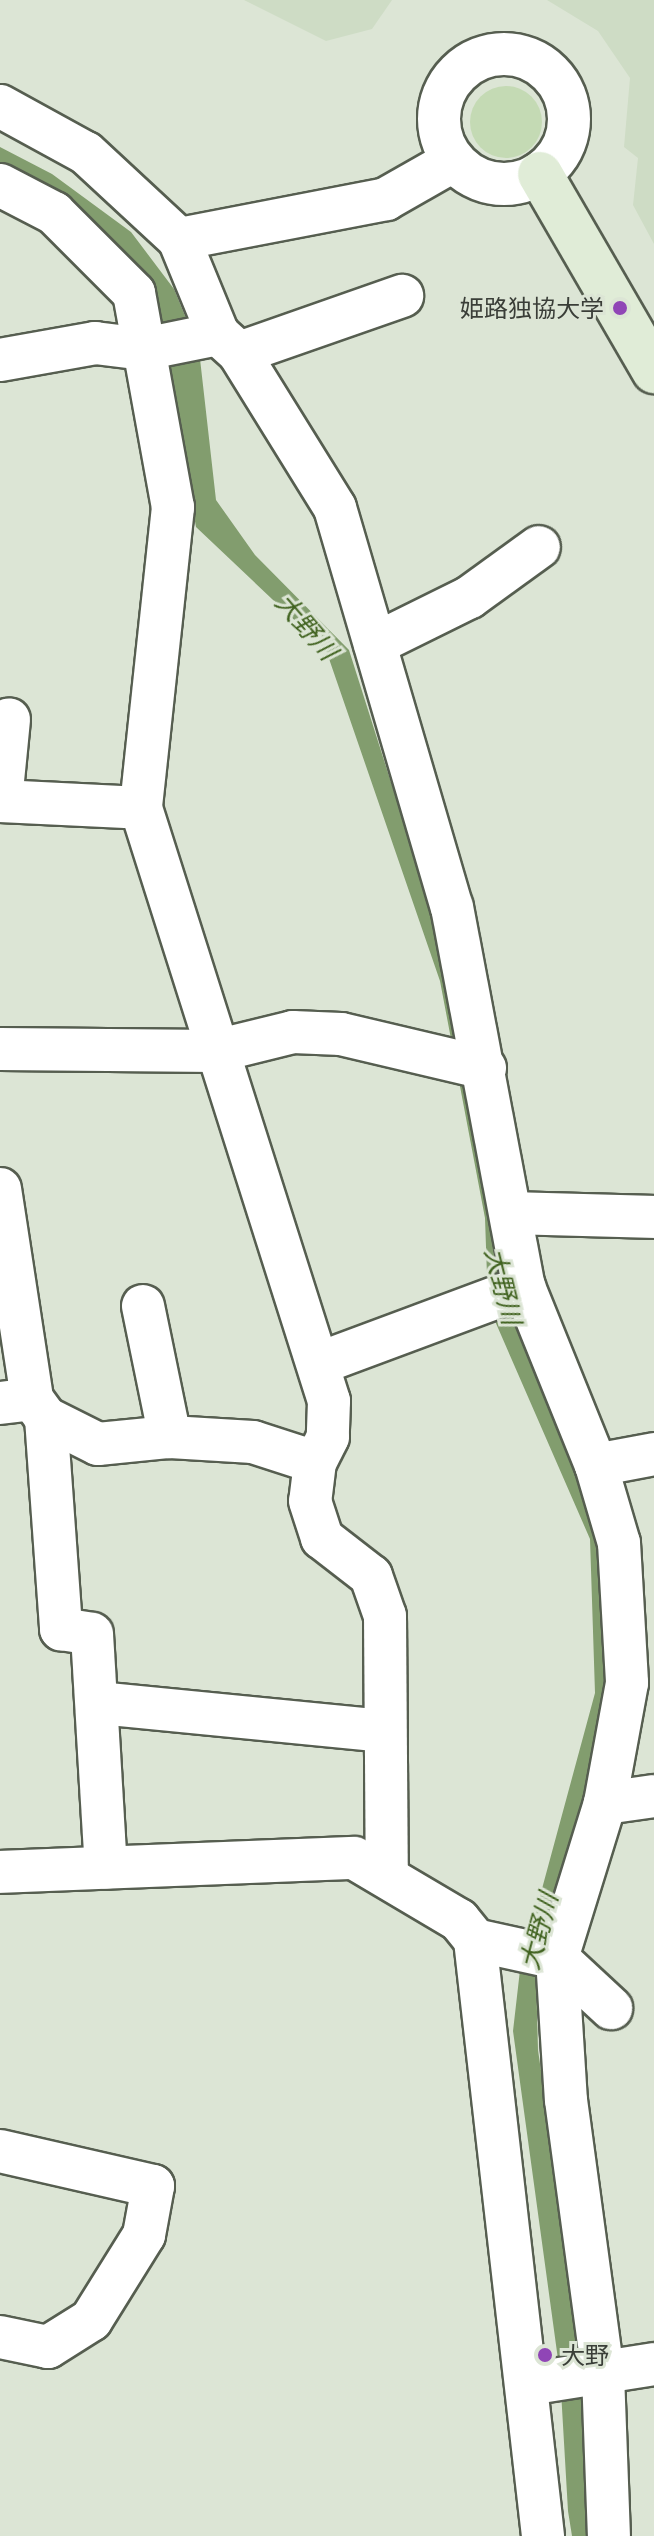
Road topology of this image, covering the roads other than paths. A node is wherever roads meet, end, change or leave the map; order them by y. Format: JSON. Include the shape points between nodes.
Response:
{"nodes":[{"id":1,"x":0,"y":106,"type":"edge"},
{"id":2,"x":453,"y":161,"type":"junction"},
{"id":3,"x":540,"y":174,"type":"junction"},
{"id":4,"x":0,"y":185,"type":"edge"},
{"id":5,"x":179,"y":239,"type":"junction"},
{"id":6,"x":402,"y":296,"type":"dead end"},
{"id":7,"x":229,"y":344,"type":"junction"},
{"id":8,"x":144,"y":349,"type":"junction"},
{"id":9,"x":0,"y":360,"type":"edge"},
{"id":10,"x":654,"y":371,"type":"edge"},
{"id":11,"x":539,"y":547,"type":"dead end"},
{"id":12,"x":375,"y":644,"type":"junction"},
{"id":13,"x":9,"y":719,"type":"dead end"},
{"id":14,"x":1,"y":801,"type":"edge"},
{"id":15,"x":141,"y":808,"type":"junction"},
{"id":16,"x":0,"y":1049,"type":"edge"},
{"id":17,"x":216,"y":1051,"type":"junction"},
{"id":18,"x":485,"y":1068,"type":"junction"},
{"id":19,"x":0,"y":1189,"type":"edge"},
{"id":20,"x":512,"y":1213,"type":"junction"},
{"id":21,"x":654,"y":1217,"type":"edge"},
{"id":22,"x":524,"y":1287,"type":"junction"},
{"id":23,"x":143,"y":1306,"type":"dead end"},
{"id":24,"x":320,"y":1363,"type":"junction"},
{"id":25,"x":26,"y":1407,"type":"edge"},
{"id":26,"x":170,"y":1437,"type":"junction"},
{"id":27,"x":654,"y":1454,"type":"edge"},
{"id":28,"x":315,"y":1462,"type":"junction"},
{"id":29,"x":596,"y":1465,"type":"junction"},
{"id":30,"x":98,"y":1703,"type":"junction"},
{"id":31,"x":383,"y":1731,"type":"junction"},
{"id":32,"x":654,"y":1796,"type":"edge"},
{"id":33,"x":605,"y":1803,"type":"junction"},
{"id":34,"x":106,"y":1868,"type":"junction"},
{"id":35,"x":0,"y":1872,"type":"edge"},
{"id":36,"x":387,"y":1874,"type":"junction"},
{"id":37,"x":491,"y":1945,"type":"junction"},
{"id":38,"x":557,"y":1958,"type":"junction"},
{"id":39,"x":611,"y":2008,"type":"dead end"},
{"id":40,"x":0,"y":2151,"type":"edge"},
{"id":41,"x":0,"y":2337,"type":"edge"},
{"id":42,"x":654,"y":2364,"type":"edge"},
{"id":43,"x":603,"y":2374,"type":"junction"},
{"id":44,"x":528,"y":2384,"type":"junction"},
{"id":45,"x":543,"y":2536,"type":"edge"},
{"id":46,"x":609,"y":2536,"type":"edge"}],
"edges":[{"from":1,"to":5,"type":"street","via":[[86,153]]},
{"from":2,"to":3,"type":"street","via":[[504,184]]},
{"from":2,"to":3,"type":"street","via":[[439,127],[447,86],[479,58],[521,56],[541,64],[567,98],[566,140]]},
{"from":2,"to":5,"type":"street","via":[[386,199]]},
{"from":3,"to":10,"type":"street"},
{"from":4,"to":8,"type":"street","via":[[54,213],[134,293]]},
{"from":5,"to":7,"type":"street"},
{"from":6,"to":7,"type":"street"},
{"from":7,"to":8,"type":"street"},
{"from":7,"to":12,"type":"street","via":[[335,508]]},
{"from":8,"to":9,"type":"street","via":[[95,343]]},
{"from":8,"to":15,"type":"street","via":[[173,507]]},
{"from":11,"to":12,"type":"street","via":[[470,597]]},
{"from":12,"to":18,"type":"street","via":[[452,907]]},
{"from":13,"to":14,"type":"street"},
{"from":14,"to":15,"type":"street"},
{"from":15,"to":17,"type":"street"},
{"from":16,"to":17,"type":"street"},
{"from":17,"to":18,"type":"street","via":[[293,1032],[341,1034]]},
{"from":17,"to":24,"type":"street"},
{"from":18,"to":20,"type":"street"},
{"from":19,"to":25,"type":"street"},
{"from":20,"to":21,"type":"street"},
{"from":20,"to":22,"type":"street"},
{"from":22,"to":24,"type":"street"},
{"from":22,"to":29,"type":"street"},
{"from":23,"to":26,"type":"street"},
{"from":24,"to":28,"type":"street","via":[[328,1437]]},
{"from":25,"to":26,"type":"street","via":[[98,1444]]},
{"from":25,"to":30,"type":"street","via":[[61,1629],[92,1634]]},
{"from":26,"to":28,"type":"street","via":[[253,1442]]},
{"from":27,"to":29,"type":"street"},
{"from":28,"to":31,"type":"street","via":[[310,1501],[322,1538],[371,1576],[385,1616]]},
{"from":29,"to":33,"type":"street","via":[[619,1543],[627,1683]]},
{"from":30,"to":31,"type":"street"},
{"from":30,"to":34,"type":"street"},
{"from":31,"to":36,"type":"street"},
{"from":32,"to":33,"type":"street"},
{"from":33,"to":38,"type":"street"},
{"from":34,"to":35,"type":"street"},
{"from":34,"to":36,"type":"street","via":[[354,1858]]},
{"from":36,"to":37,"type":"street"},
{"from":37,"to":38,"type":"street"},
{"from":37,"to":44,"type":"street"},
{"from":38,"to":39,"type":"street"},
{"from":38,"to":43,"type":"street","via":[[566,2100]]},
{"from":40,"to":41,"type":"street","via":[[153,2186],[144,2235],[91,2320],[48,2347]]},
{"from":42,"to":43,"type":"street"},
{"from":43,"to":44,"type":"street"},
{"from":43,"to":46,"type":"street"},
{"from":44,"to":45,"type":"street"}]}
